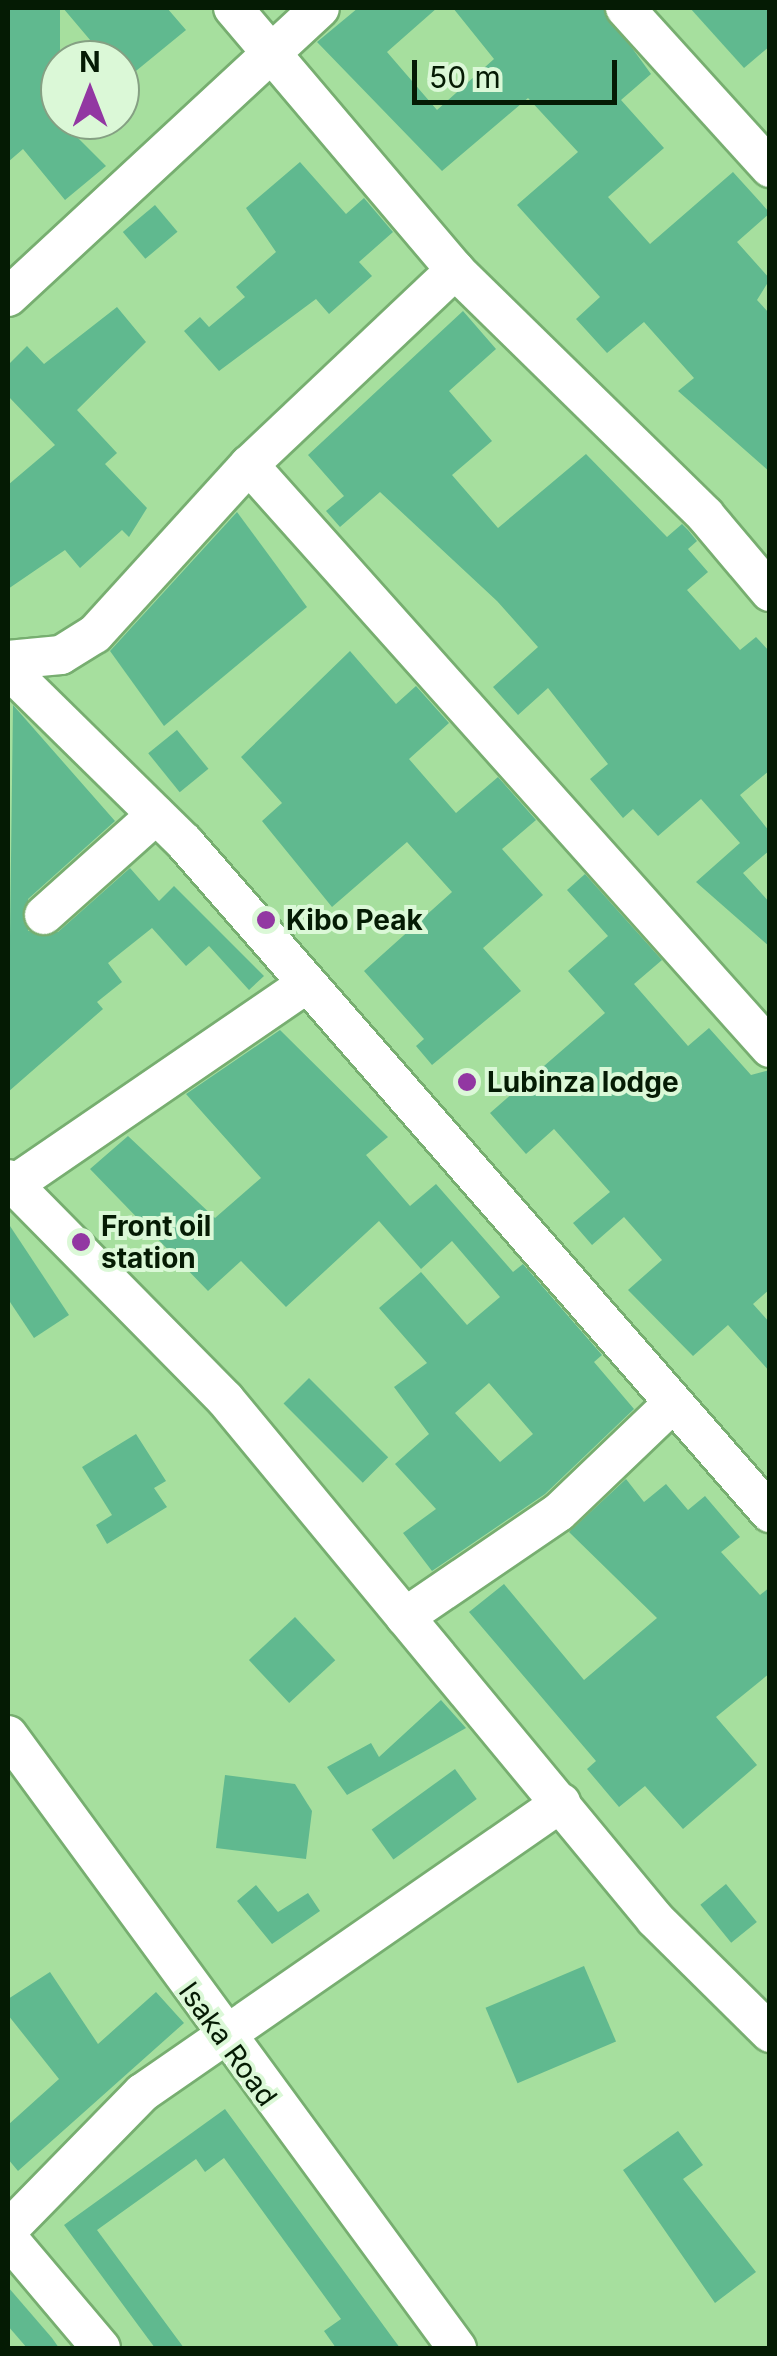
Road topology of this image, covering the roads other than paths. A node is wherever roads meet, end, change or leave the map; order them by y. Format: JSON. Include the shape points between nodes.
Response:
{"nodes":[{"id":1,"x":234,"y":8,"type":"edge"},
{"id":2,"x":320,"y":8,"type":"edge"},
{"id":3,"x":626,"y":8,"type":"edge"},
{"id":4,"x":267,"y":50,"type":"junction"},
{"id":5,"x":770,"y":168,"type":"edge"},
{"id":6,"x":455,"y":270,"type":"junction"},
{"id":7,"x":8,"y":297,"type":"edge"},
{"id":8,"x":250,"y":464,"type":"junction"},
{"id":9,"x":770,"y":592,"type":"edge"},
{"id":10,"x":8,"y":660,"type":"edge"},
{"id":11,"x":8,"y":669,"type":"edge"},
{"id":12,"x":156,"y":815,"type":"junction"},
{"id":13,"x":44,"y":915,"type":"dead end"},
{"id":14,"x":307,"y":984,"type":"junction"},
{"id":15,"x":770,"y":1048,"type":"edge"},
{"id":16,"x":10,"y":1182,"type":"edge"},
{"id":17,"x":673,"y":1402,"type":"junction"},
{"id":18,"x":770,"y":1513,"type":"edge"},
{"id":19,"x":405,"y":1617,"type":"junction"},
{"id":20,"x":8,"y":1735,"type":"edge"},
{"id":21,"x":561,"y":1802,"type":"junction"},
{"id":22,"x":770,"y":2033,"type":"edge"},
{"id":23,"x":222,"y":2037,"type":"junction"},
{"id":24,"x":8,"y":2230,"type":"edge"},
{"id":25,"x":8,"y":2238,"type":"edge"},
{"id":26,"x":101,"y":2348,"type":"edge"},
{"id":27,"x":456,"y":2348,"type":"edge"}],
"edges":[{"from":1,"to":4,"type":"street"},
{"from":2,"to":4,"type":"street"},
{"from":3,"to":5,"type":"street"},
{"from":4,"to":6,"type":"street"},
{"from":4,"to":7,"type":"street"},
{"from":6,"to":8,"type":"street"},
{"from":6,"to":9,"type":"street","via":[[704,515]]},
{"from":8,"to":10,"type":"street","via":[[96,634],[61,654]]},
{"from":8,"to":15,"type":"street"},
{"from":11,"to":12,"type":"street"},
{"from":12,"to":13,"type":"street"},
{"from":12,"to":14,"type":"street"},
{"from":14,"to":16,"type":"street"},
{"from":14,"to":17,"type":"street"},
{"from":16,"to":19,"type":"street","via":[[225,1399]]},
{"from":17,"to":18,"type":"street"},
{"from":17,"to":19,"type":"street","via":[[559,1512]]},
{"from":19,"to":21,"type":"street"},
{"from":20,"to":23,"type":"street","name":"Isaka Road"},
{"from":21,"to":22,"type":"street","via":[[655,1919]]},
{"from":21,"to":23,"type":"street"},
{"from":23,"to":24,"type":"street","via":[[142,2093]]},
{"from":23,"to":27,"type":"street","name":"Isaka Road"},
{"from":25,"to":26,"type":"street"}]}
